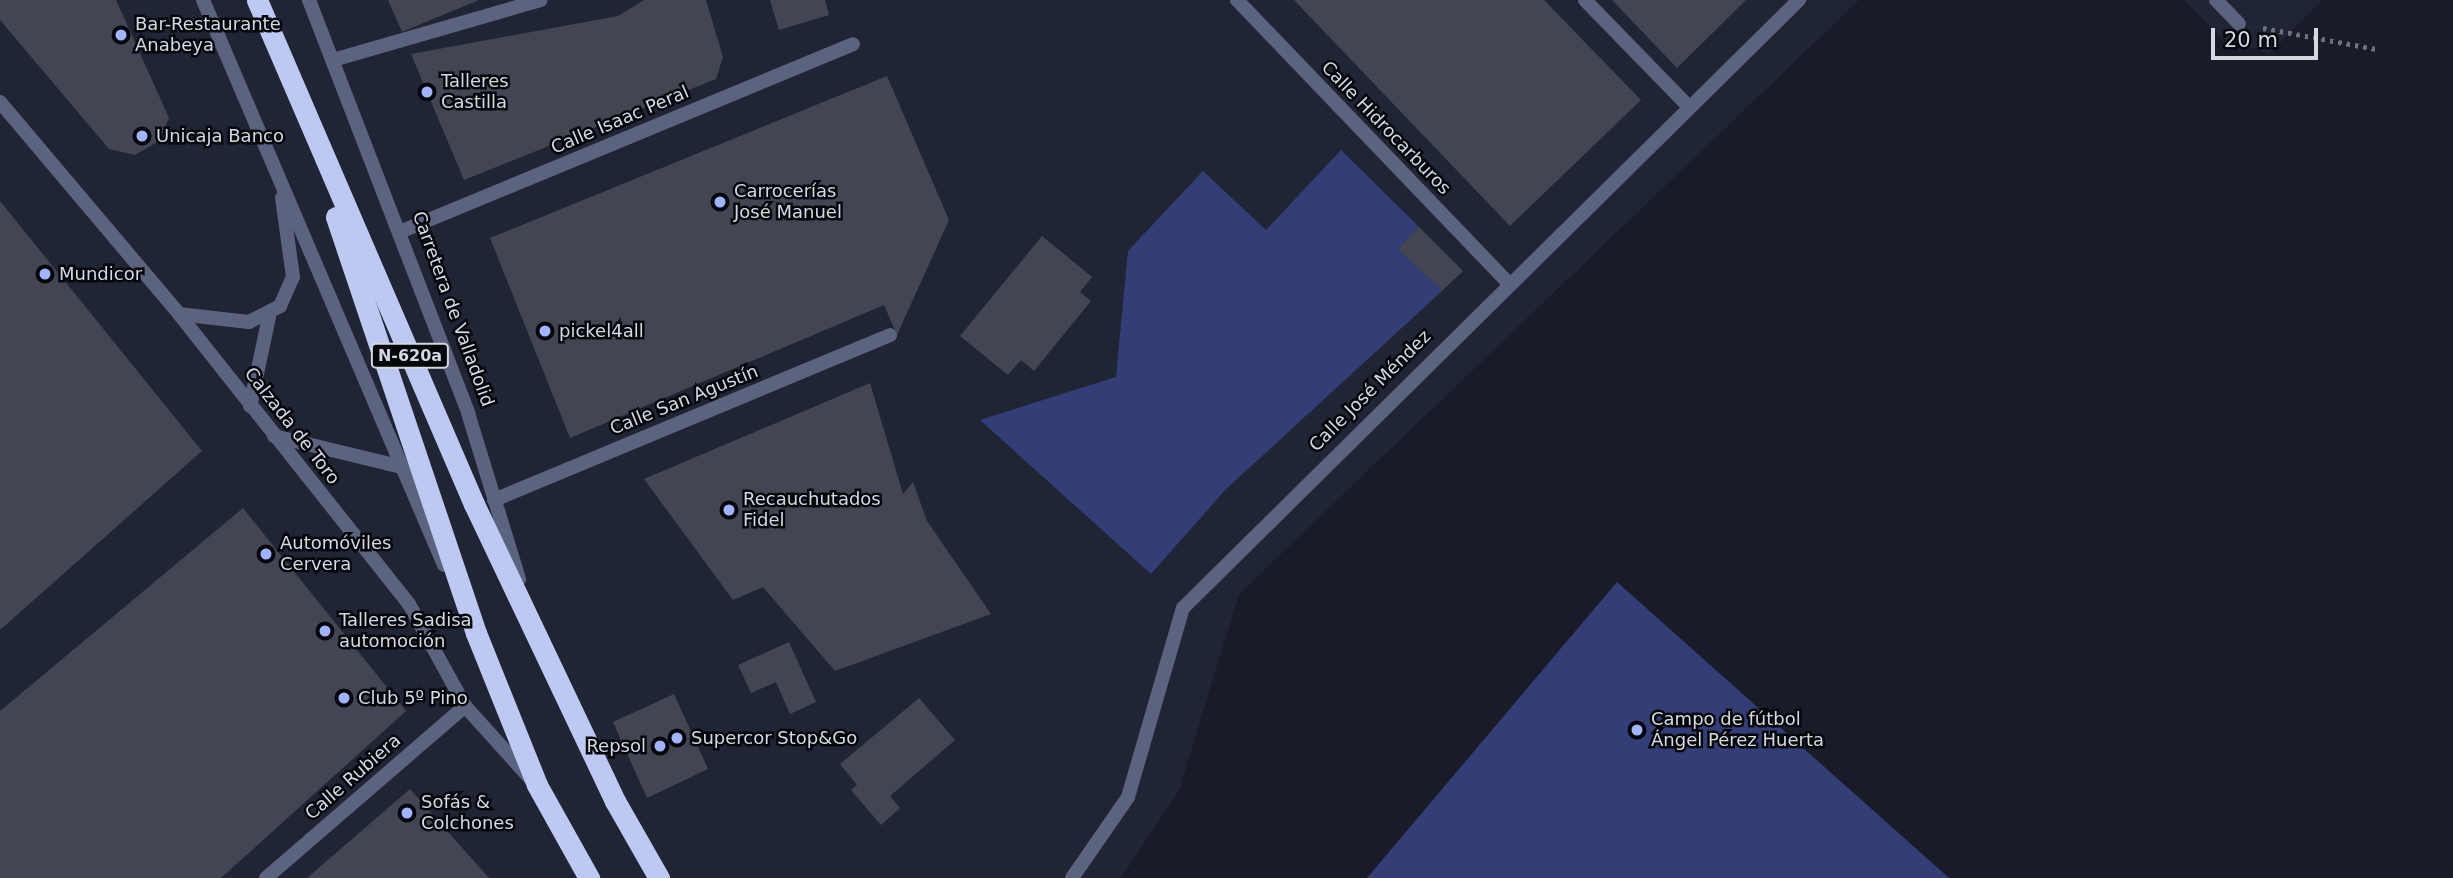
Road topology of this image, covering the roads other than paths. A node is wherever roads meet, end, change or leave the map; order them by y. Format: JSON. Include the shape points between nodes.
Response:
{"nodes":[{"id":1,"x":204,"y":0,"type":"edge"},
{"id":2,"x":257,"y":0,"type":"edge"},
{"id":3,"x":309,"y":0,"type":"edge"},
{"id":4,"x":541,"y":0,"type":"edge"},
{"id":5,"x":1237,"y":0,"type":"edge"},
{"id":6,"x":1585,"y":0,"type":"edge"},
{"id":7,"x":1799,"y":0,"type":"edge"},
{"id":8,"x":2216,"y":0,"type":"edge"},
{"id":9,"x":2239,"y":24,"type":"road end"},
{"id":10,"x":853,"y":44,"type":"dead end"},
{"id":11,"x":333,"y":60,"type":"junction"},
{"id":12,"x":286,"y":69,"type":"junction"},
{"id":13,"x":0,"y":102,"type":"edge"},
{"id":14,"x":1688,"y":106,"type":"junction"},
{"id":15,"x":280,"y":179,"type":"junction"},
{"id":16,"x":402,"y":231,"type":"junction"},
{"id":17,"x":1507,"y":282,"type":"junction"},
{"id":18,"x":179,"y":314,"type":"junction"},
{"id":19,"x":269,"y":317,"type":"junction"},
{"id":20,"x":890,"y":335,"type":"dead end"},
{"id":21,"x":250,"y":406,"type":"junction"},
{"id":22,"x":274,"y":436,"type":"junction"},
{"id":23,"x":398,"y":467,"type":"junction"},
{"id":24,"x":494,"y":500,"type":"junction"},
{"id":25,"x":476,"y":634,"type":"junction"},
{"id":26,"x":538,"y":640,"type":"junction"},
{"id":27,"x":465,"y":706,"type":"junction"},
{"id":28,"x":537,"y":785,"type":"junction"},
{"id":29,"x":266,"y":878,"type":"edge"},
{"id":30,"x":589,"y":878,"type":"edge"},
{"id":31,"x":659,"y":878,"type":"edge"},
{"id":32,"x":1072,"y":878,"type":"edge"}],
"edges":[{"from":1,"to":15,"type":"street","name":"Carretera de Valladolid"},
{"from":2,"to":12,"type":"highway","name":"Carretera de Valladolid","number":"N-620a"},
{"from":3,"to":11,"type":"street","name":"Carretera de Valladolid"},
{"from":4,"to":11,"type":"street"},
{"from":5,"to":17,"type":"street","name":"Calle Hidrocarburos"},
{"from":6,"to":14,"type":"street"},
{"from":7,"to":14,"type":"street","name":"Calle José Méndez"},
{"from":8,"to":9,"type":"street"},
{"from":10,"to":16,"type":"street","name":"Calle Isaac Peral"},
{"from":11,"to":16,"type":"street","name":"Carretera de Valladolid"},
{"from":12,"to":25,"type":"highway","name":"Carretera de Valladolid","number":"N-620a"},
{"from":12,"to":26,"type":"highway","name":"Carretera de Valladolid","number":"N-620a"},
{"from":13,"to":18,"type":"street","name":"Calzada de Toro"},
{"from":14,"to":17,"type":"street","name":"Calle José Méndez"},
{"from":15,"to":19,"type":"street","name":"Carretera de Valladolid","via":[[293,276]]},
{"from":15,"to":23,"type":"street","name":"Carretera de Valladolid"},
{"from":16,"to":24,"type":"street","name":"Carretera de Valladolid"},
{"from":17,"to":32,"type":"street","name":"Calle José Méndez","via":[[1183,608],[1128,797]]},
{"from":18,"to":19,"type":"street","via":[[226,323]]},
{"from":18,"to":21,"type":"street","name":"Calzada de Toro"},
{"from":19,"to":21,"type":"street","name":"Carretera de Valladolid"},
{"from":20,"to":24,"type":"street","name":"Calle San Agustín"},
{"from":21,"to":22,"type":"street","name":"Calzada de Toro"},
{"from":22,"to":23,"type":"street"},
{"from":22,"to":27,"type":"street","name":"Calzada de Toro","via":[[409,604]]},
{"from":23,"to":25,"type":"street","name":"Carretera de Valladolid"},
{"from":24,"to":26,"type":"street","name":"Carretera de Valladolid"},
{"from":25,"to":28,"type":"highway","name":"Carretera de Valladolid","number":"N-620a"},
{"from":26,"to":31,"type":"highway","name":"Carretera de Valladolid","number":"N-620a"},
{"from":27,"to":28,"type":"street","name":"Calzada de Toro"},
{"from":27,"to":29,"type":"street","name":"Calle Rubiera"},
{"from":28,"to":30,"type":"highway","name":"Carretera de Valladolid","number":"N-620a"}]}
